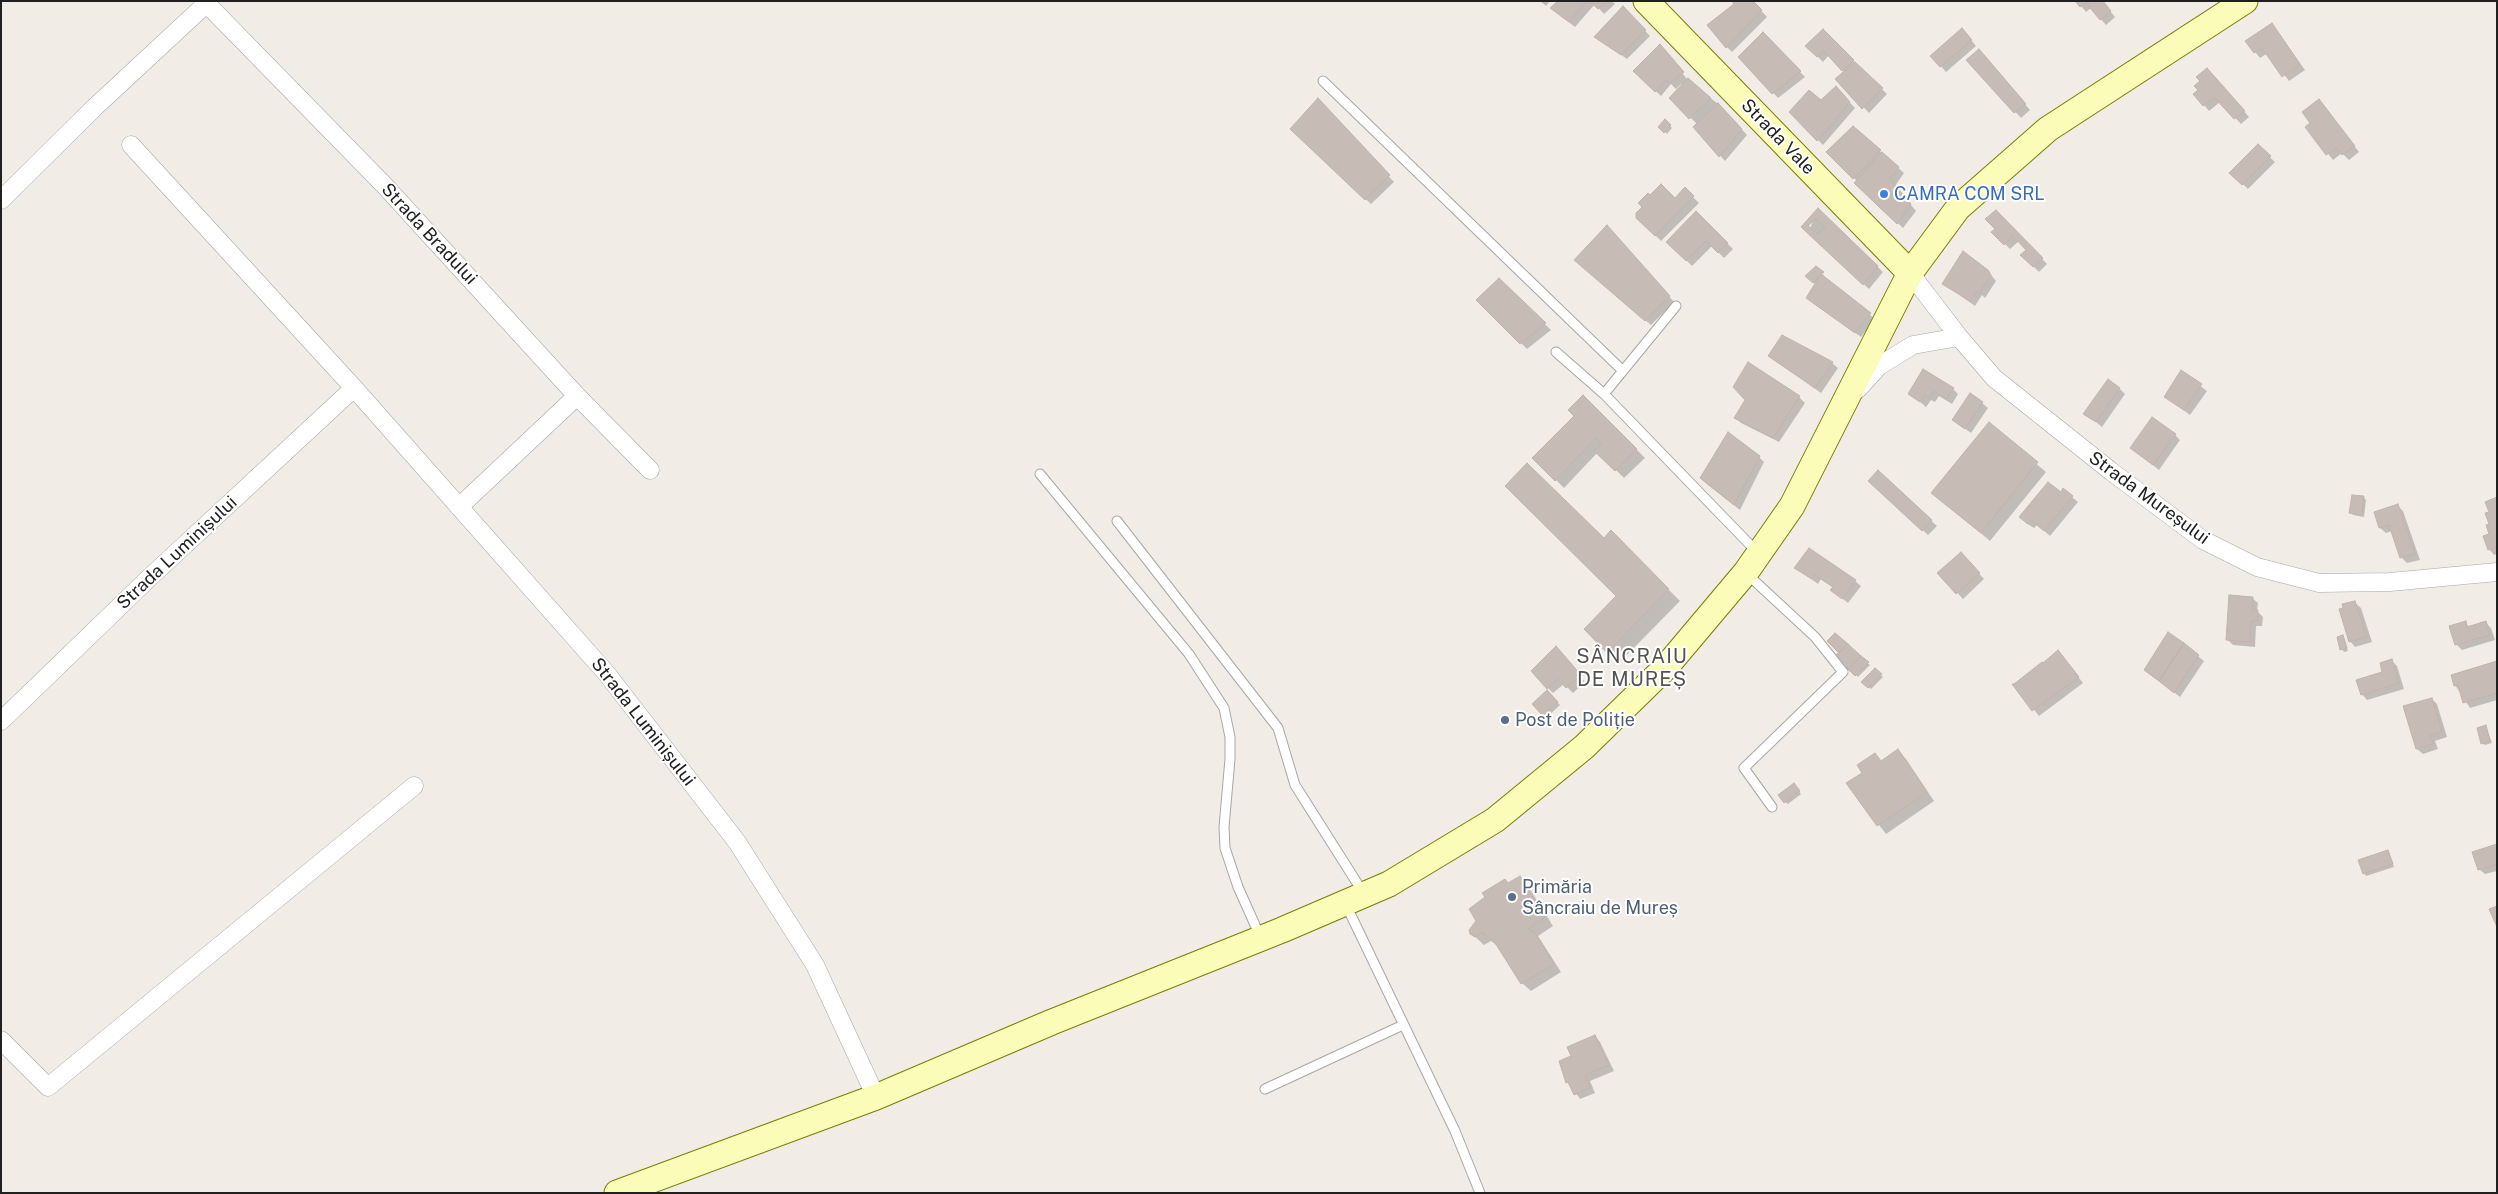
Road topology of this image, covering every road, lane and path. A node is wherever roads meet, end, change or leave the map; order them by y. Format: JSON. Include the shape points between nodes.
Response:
{"nodes":[{"id":1,"x":1646,"y":1,"type":"edge"},
{"id":2,"x":2245,"y":1,"type":"edge"},
{"id":3,"x":205,"y":3,"type":"edge"},
{"id":4,"x":1323,"y":81,"type":"dead end"},
{"id":5,"x":131,"y":145,"type":"dead end"},
{"id":6,"x":1,"y":200,"type":"edge"},
{"id":7,"x":1910,"y":273,"type":"junction"},
{"id":8,"x":1676,"y":306,"type":"dead end"},
{"id":9,"x":1959,"y":337,"type":"junction"},
{"id":10,"x":1556,"y":352,"type":"dead end"},
{"id":11,"x":1622,"y":370,"type":"junction"},
{"id":12,"x":354,"y":388,"type":"junction"},
{"id":13,"x":1604,"y":394,"type":"junction"},
{"id":14,"x":577,"y":396,"type":"junction"},
{"id":15,"x":1847,"y":400,"type":"junction"},
{"id":16,"x":650,"y":470,"type":"dead end"},
{"id":17,"x":1040,"y":474,"type":"dead end"},
{"id":18,"x":459,"y":507,"type":"junction"},
{"id":19,"x":1117,"y":521,"type":"dead end"},
{"id":20,"x":1752,"y":563,"type":"junction"},
{"id":21,"x":2497,"y":573,"type":"edge"},
{"id":22,"x":1,"y":721,"type":"edge"},
{"id":23,"x":414,"y":786,"type":"dead end"},
{"id":24,"x":1772,"y":807,"type":"dead end"},
{"id":25,"x":1354,"y":898,"type":"junction"},
{"id":26,"x":1261,"y":938,"type":"junction"},
{"id":27,"x":1403,"y":1025,"type":"junction"},
{"id":28,"x":1,"y":1040,"type":"edge"},
{"id":29,"x":1266,"y":1089,"type":"dead end"},
{"id":30,"x":876,"y":1097,"type":"junction"},
{"id":31,"x":617,"y":1193,"type":"edge"},
{"id":32,"x":1480,"y":1193,"type":"edge"}],
"edges":[{"from":1,"to":7,"type":"main road","name":"Strada Vale"},
{"from":2,"to":7,"type":"main road","via":[[2048,129],[1958,208]]},
{"from":3,"to":6,"type":"street"},
{"from":3,"to":14,"type":"street","name":"Strada Bradului","via":[[385,186]]},
{"from":4,"to":11,"type":"lane"},
{"from":5,"to":12,"type":"street","name":"Strada Luminișului"},
{"from":7,"to":9,"type":"street","name":"Strada Mureșului"},
{"from":7,"to":15,"type":"main road"},
{"from":8,"to":11,"type":"lane"},
{"from":9,"to":15,"type":"street","via":[[1913,345],[1879,366]]},
{"from":9,"to":21,"type":"street","name":"Strada Mureșului","via":[[1994,378],[2112,472],[2203,540],[2257,567],[2318,583],[2390,582]]},
{"from":10,"to":13,"type":"lane"},
{"from":11,"to":13,"type":"lane"},
{"from":12,"to":18,"type":"street","name":"Strada Luminișului"},
{"from":12,"to":22,"type":"street","name":"Strada Luminișului"},
{"from":13,"to":20,"type":"lane"},
{"from":14,"to":16,"type":"street","name":"Strada Bradului"},
{"from":14,"to":18,"type":"street"},
{"from":15,"to":20,"type":"main road","via":[[1792,506]]},
{"from":17,"to":26,"type":"lane","via":[[1189,654],[1224,708],[1230,737],[1225,848]]},
{"from":18,"to":30,"type":"street","name":"Strada Luminișului","via":[[607,674],[737,842],[815,965]]},
{"from":19,"to":25,"type":"lane","via":[[1278,728],[1295,785]]},
{"from":20,"to":24,"type":"lane","via":[[1843,672],[1744,768]]},
{"from":20,"to":25,"type":"main road","via":[[1666,667],[1584,747],[1495,820],[1388,884]]},
{"from":23,"to":28,"type":"street","via":[[48,1087]]},
{"from":25,"to":26,"type":"main road"},
{"from":25,"to":27,"type":"lane"},
{"from":26,"to":30,"type":"main road"},
{"from":27,"to":29,"type":"lane"},
{"from":27,"to":32,"type":"lane","via":[[1455,1131]]},
{"from":30,"to":31,"type":"main road"}]}
